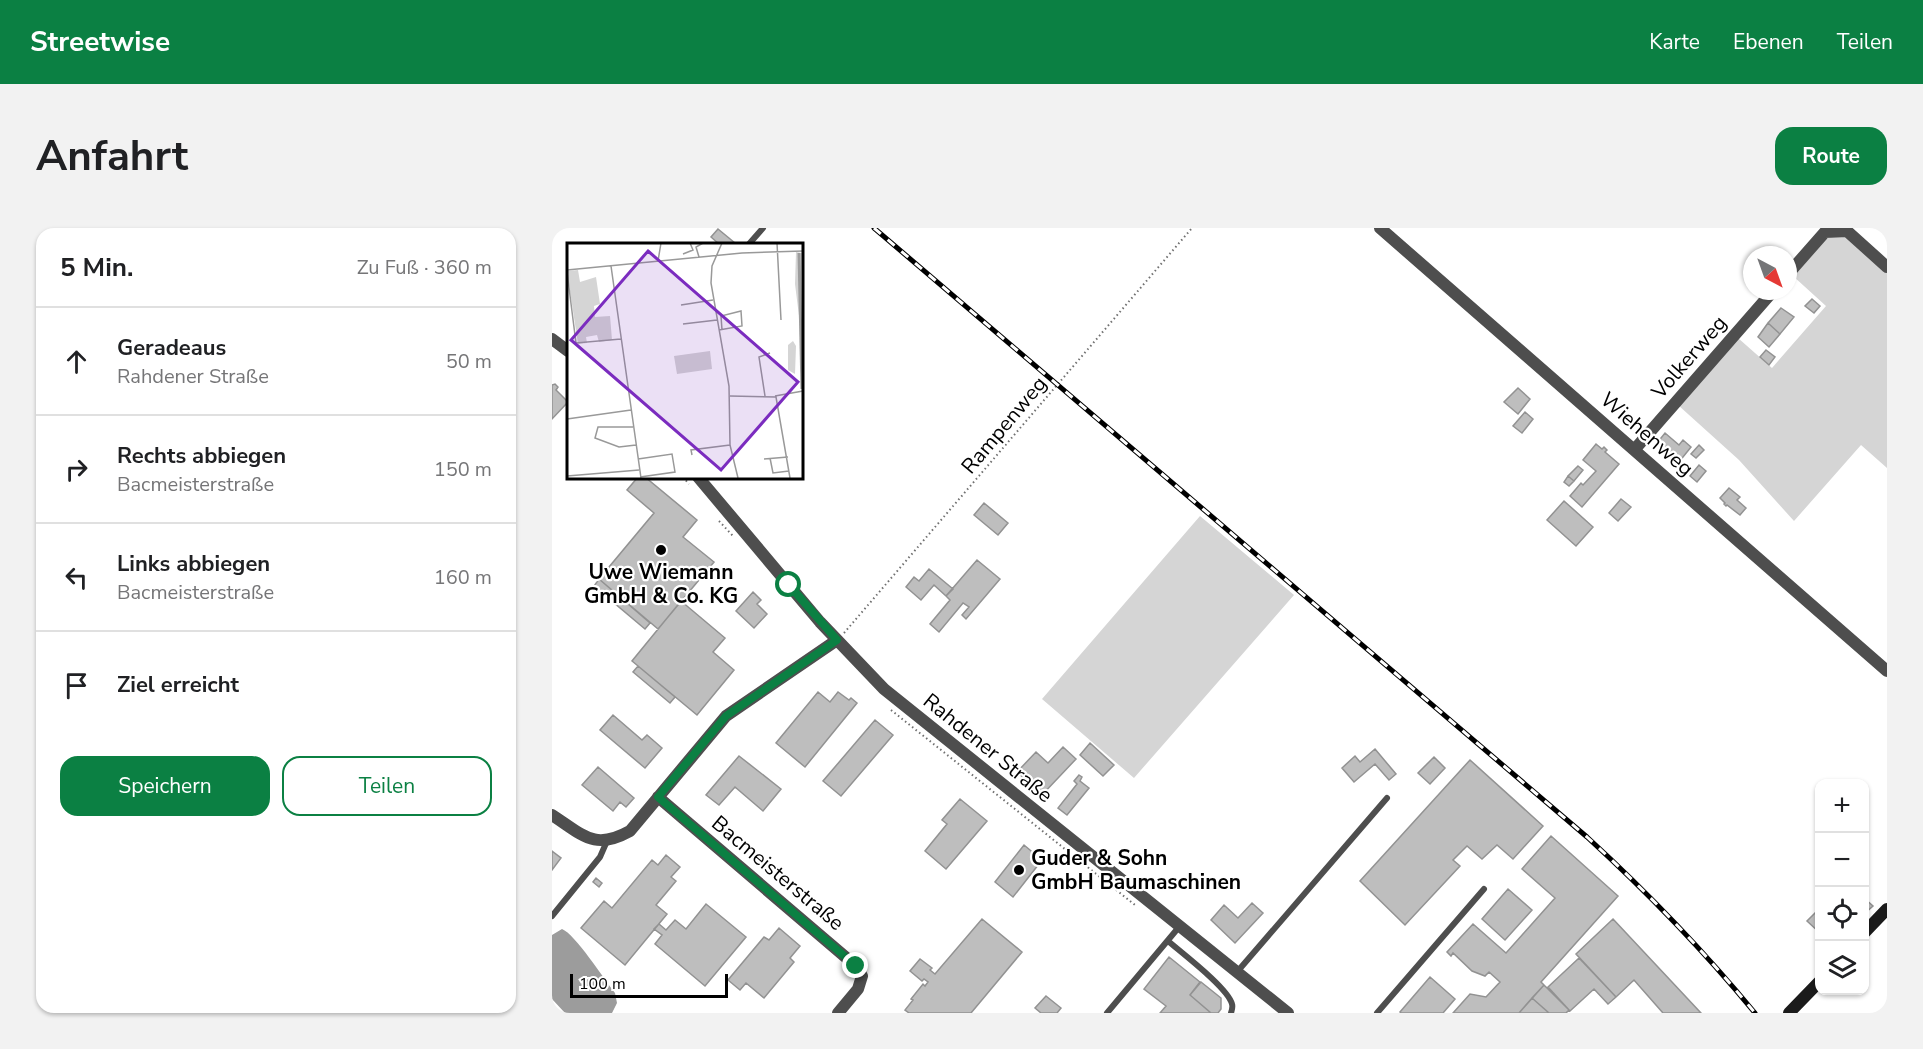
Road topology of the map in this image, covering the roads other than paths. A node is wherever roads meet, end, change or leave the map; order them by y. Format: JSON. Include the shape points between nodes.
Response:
{"nodes":[{"id":1,"x":764,"y":228,"type":"edge"},
{"id":2,"x":1380,"y":228,"type":"edge"},
{"id":3,"x":750,"y":243,"type":"edge"},
{"id":4,"x":1797,"y":264,"type":"edge"},
{"id":5,"x":1887,"y":267,"type":"edge"},
{"id":6,"x":1765,"y":300,"type":"edge"},
{"id":7,"x":552,"y":339,"type":"edge"},
{"id":8,"x":567,"y":350,"type":"edge"},
{"id":9,"x":1635,"y":449,"type":"junction"},
{"id":10,"x":699,"y":478,"type":"edge"},
{"id":11,"x":837,"y":640,"type":"junction"},
{"id":12,"x":1887,"y":671,"type":"edge"},
{"id":13,"x":658,"y":797,"type":"junction"},
{"id":14,"x":1387,"y":798,"type":"dead end"},
{"id":15,"x":552,"y":815,"type":"edge"},
{"id":16,"x":607,"y":842,"type":"junction"},
{"id":17,"x":1484,"y":889,"type":"dead end"},
{"id":18,"x":1887,"y":909,"type":"edge"},
{"id":19,"x":552,"y":915,"type":"edge"},
{"id":20,"x":1179,"y":927,"type":"junction"},
{"id":21,"x":1869,"y":928,"type":"edge"},
{"id":22,"x":1168,"y":941,"type":"junction"},
{"id":23,"x":1237,"y":972,"type":"junction"},
{"id":24,"x":1815,"y":987,"type":"edge"},
{"id":25,"x":1795,"y":1011,"type":"edge"},
{"id":26,"x":838,"y":1013,"type":"edge"},
{"id":27,"x":1107,"y":1013,"type":"edge"},
{"id":28,"x":1231,"y":1013,"type":"edge"},
{"id":29,"x":1288,"y":1013,"type":"edge"},
{"id":30,"x":1377,"y":1013,"type":"edge"}],
"edges":[{"from":1,"to":3,"type":"lane"},
{"from":2,"to":9,"type":"street","name":"Wiehenweg"},
{"from":4,"to":5,"type":"street","via":[[1825,232],[1847,231]]},
{"from":6,"to":9,"type":"street","name":"Volkerweg"},
{"from":7,"to":8,"type":"street"},
{"from":9,"to":12,"type":"street","name":"Wiehenweg"},
{"from":10,"to":11,"type":"street","name":"Rahdener Straße"},
{"from":11,"to":13,"type":"street","via":[[726,716]]},
{"from":11,"to":20,"type":"street","name":"Rahdener Straße","via":[[884,689]]},
{"from":13,"to":16,"type":"street","via":[[630,831]]},
{"from":13,"to":26,"type":"street","name":"Bacmeisterstraße","via":[[856,966],[862,976],[858,989]]},
{"from":14,"to":23,"type":"lane"},
{"from":15,"to":16,"type":"street","via":[[588,838]]},
{"from":16,"to":19,"type":"lane","via":[[600,857]]},
{"from":17,"to":30,"type":"lane"},
{"from":18,"to":21,"type":"street"},
{"from":20,"to":22,"type":"lane"},
{"from":20,"to":23,"type":"street","name":"Rahdener Straße"},
{"from":22,"to":27,"type":"lane"},
{"from":22,"to":28,"type":"lane","via":[[1229,997]]},
{"from":23,"to":29,"type":"street","name":"Rahdener Straße"},
{"from":24,"to":25,"type":"street"}]}
